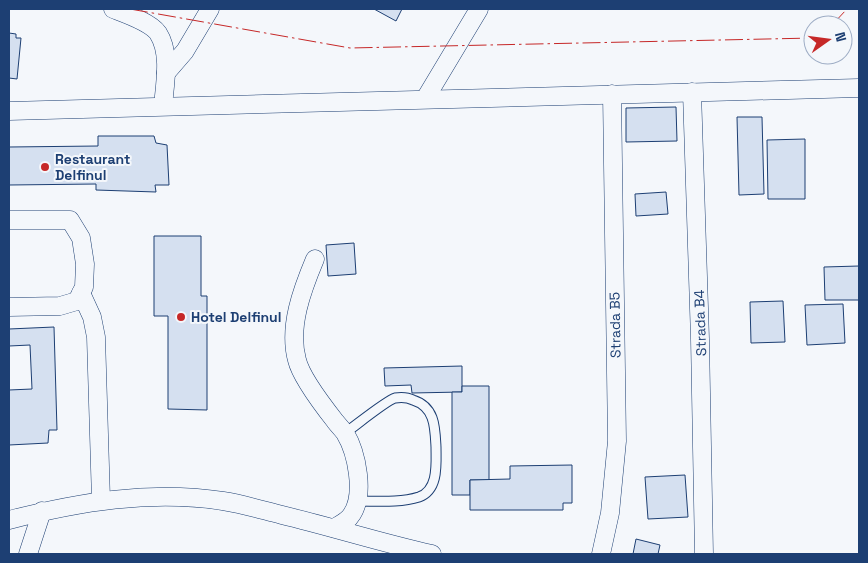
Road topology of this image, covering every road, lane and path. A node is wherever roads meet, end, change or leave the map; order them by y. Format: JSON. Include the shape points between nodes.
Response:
{"nodes":[{"id":1,"x":113,"y":9,"type":"edge"},
{"id":2,"x":210,"y":9,"type":"edge"},
{"id":3,"x":479,"y":9,"type":"edge"},
{"id":4,"x":166,"y":73,"type":"junction"},
{"id":5,"x":859,"y":88,"type":"edge"},
{"id":6,"x":692,"y":92,"type":"junction"},
{"id":7,"x":612,"y":94,"type":"junction"},
{"id":8,"x":425,"y":99,"type":"junction"},
{"id":9,"x":164,"y":106,"type":"junction"},
{"id":10,"x":9,"y":111,"type":"edge"},
{"id":11,"x":9,"y":220,"type":"edge"},
{"id":12,"x":315,"y":259,"type":"dead end"},
{"id":13,"x":80,"y":293,"type":"junction"},
{"id":14,"x":9,"y":307,"type":"edge"},
{"id":15,"x":345,"y":432,"type":"junction"},
{"id":16,"x":101,"y":500,"type":"junction"},
{"id":17,"x":358,"y":501,"type":"junction"},
{"id":18,"x":42,"y":511,"type":"junction"},
{"id":19,"x":9,"y":520,"type":"edge"},
{"id":20,"x":334,"y":528,"type":"junction"},
{"id":21,"x":28,"y":554,"type":"edge"},
{"id":22,"x":432,"y":554,"type":"edge"},
{"id":23,"x":601,"y":554,"type":"edge"},
{"id":24,"x":704,"y":554,"type":"edge"}],
"edges":[{"from":1,"to":4,"type":"street","via":[[157,32],[165,51]]},
{"from":2,"to":4,"type":"street","via":[[195,36]]},
{"from":3,"to":8,"type":"street"},
{"from":4,"to":9,"type":"street"},
{"from":5,"to":6,"type":"street"},
{"from":6,"to":7,"type":"street"},
{"from":6,"to":24,"type":"street","name":"Strada B4"},
{"from":7,"to":8,"type":"street"},
{"from":7,"to":23,"type":"street","name":"Strada B5","via":[[617,441],[610,513]]},
{"from":8,"to":9,"type":"street"},
{"from":9,"to":10,"type":"street"},
{"from":11,"to":13,"type":"street","via":[[70,220],[81,238],[85,264],[84,287]]},
{"from":12,"to":15,"type":"street","via":[[304,284],[297,313],[294,337],[297,360],[302,374]]},
{"from":13,"to":14,"type":"street","via":[[77,301],[60,306]]},
{"from":13,"to":16,"type":"street","via":[[92,317],[96,337]]},
{"from":15,"to":17,"type":"street","via":[[352,448],[360,487]]},
{"from":15,"to":17,"type":"lane","via":[[393,398],[406,397],[423,403],[432,415],[435,428],[436,471],[431,487],[420,497]]},
{"from":16,"to":18,"type":"street"},
{"from":16,"to":20,"type":"street","via":[[171,496],[200,498],[250,506]]},
{"from":17,"to":20,"type":"street","via":[[352,514]]},
{"from":18,"to":19,"type":"street"},
{"from":18,"to":21,"type":"street"},
{"from":20,"to":22,"type":"street"}]}
